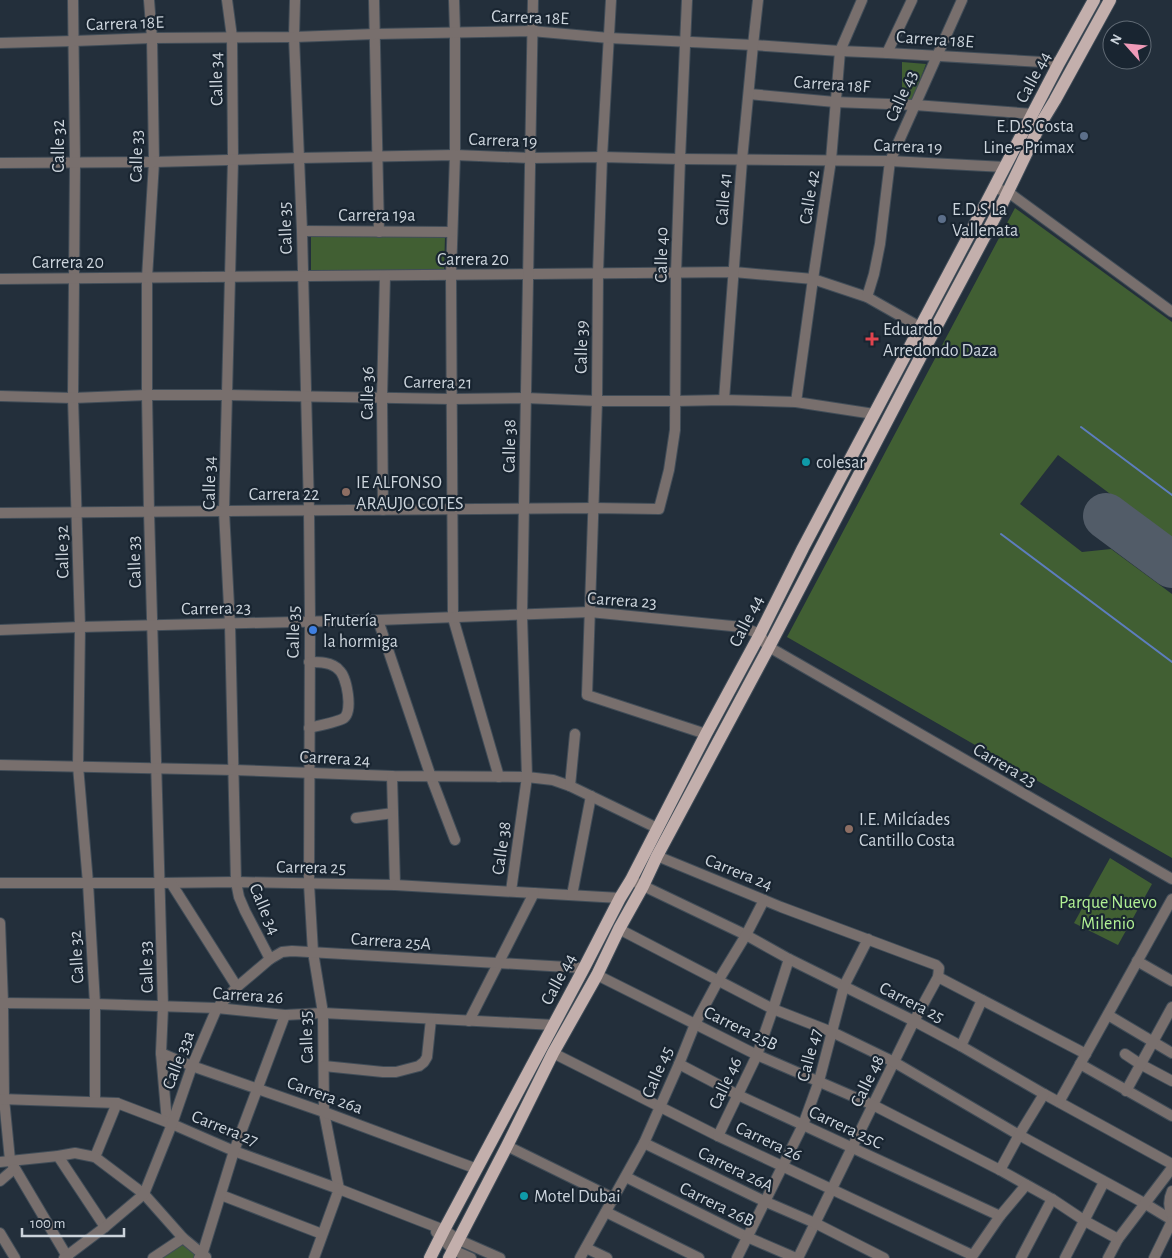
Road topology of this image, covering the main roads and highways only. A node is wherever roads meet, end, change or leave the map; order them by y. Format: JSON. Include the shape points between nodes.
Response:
{"nodes":[{"id":1,"x":1094,"y":0,"type":"edge"},
{"id":2,"x":1110,"y":0,"type":"edge"},
{"id":3,"x":453,"y":1249,"type":"edge"},
{"id":4,"x":430,"y":1258,"type":"edge"}],
"edges":[{"from":1,"to":4,"type":"main road","name":"Calle 44"},
{"from":2,"to":3,"type":"main road","name":"Calle 44","via":[[1041,123],[1008,192],[553,1053]]}]}
